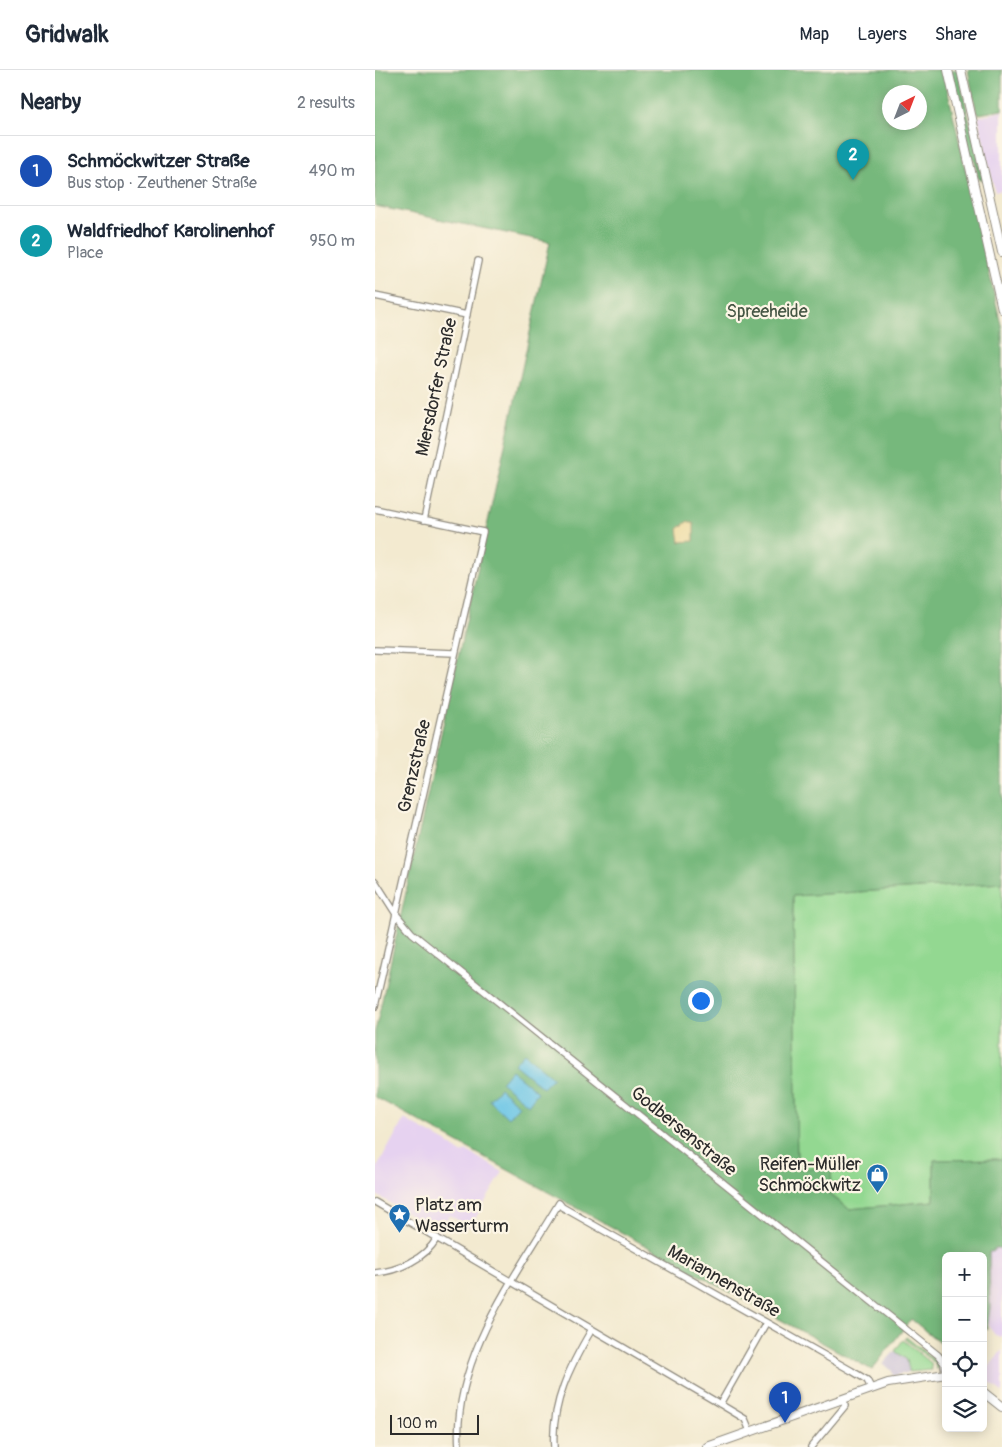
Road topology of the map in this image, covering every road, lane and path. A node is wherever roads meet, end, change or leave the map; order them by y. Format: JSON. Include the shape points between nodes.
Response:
{"nodes":[{"id":1,"x":948,"y":70,"type":"edge"},
{"id":2,"x":961,"y":70,"type":"edge"},
{"id":3,"x":987,"y":185,"type":"junction"},
{"id":4,"x":975,"y":188,"type":"junction"},
{"id":5,"x":1002,"y":252,"type":"edge"},
{"id":6,"x":478,"y":261,"type":"dead end"},
{"id":7,"x":375,"y":296,"type":"edge"},
{"id":8,"x":1002,"y":310,"type":"edge"},
{"id":9,"x":467,"y":315,"type":"junction"},
{"id":10,"x":375,"y":509,"type":"edge"},
{"id":11,"x":424,"y":520,"type":"junction"},
{"id":12,"x":375,"y":650,"type":"edge"},
{"id":13,"x":454,"y":653,"type":"junction"},
{"id":14,"x":375,"y":881,"type":"edge"},
{"id":15,"x":396,"y":914,"type":"junction"},
{"id":16,"x":375,"y":1006,"type":"edge"},
{"id":17,"x":375,"y":1202,"type":"edge"},
{"id":18,"x":437,"y":1238,"type":"junction"},
{"id":19,"x":375,"y":1273,"type":"edge"},
{"id":20,"x":510,"y":1286,"type":"junction"},
{"id":21,"x":766,"y":1323,"type":"junction"},
{"id":22,"x":592,"y":1329,"type":"junction"},
{"id":23,"x":942,"y":1361,"type":"edge"},
{"id":24,"x":942,"y":1374,"type":"edge"},
{"id":25,"x":871,"y":1388,"type":"junction"},
{"id":26,"x":987,"y":1395,"type":"edge"},
{"id":27,"x":844,"y":1398,"type":"junction"},
{"id":28,"x":720,"y":1404,"type":"junction"},
{"id":29,"x":1002,"y":1407,"type":"edge"},
{"id":30,"x":750,"y":1431,"type":"junction"},
{"id":31,"x":459,"y":1447,"type":"edge"},
{"id":32,"x":554,"y":1447,"type":"edge"},
{"id":33,"x":707,"y":1447,"type":"edge"},
{"id":34,"x":811,"y":1447,"type":"edge"}],
"edges":[{"from":1,"to":4,"type":"main road"},
{"from":2,"to":3,"type":"main road"},
{"from":3,"to":4,"type":"main road"},
{"from":3,"to":5,"type":"main road"},
{"from":4,"to":8,"type":"main road"},
{"from":6,"to":9,"type":"street","name":"Miersdorfer Straße"},
{"from":7,"to":9,"type":"street"},
{"from":9,"to":11,"type":"street","name":"Miersdorfer Straße"},
{"from":10,"to":11,"type":"street"},
{"from":11,"to":13,"type":"street","name":"Grenzstraße","via":[[483,532]]},
{"from":12,"to":13,"type":"street"},
{"from":13,"to":15,"type":"street","name":"Grenzstraße"},
{"from":14,"to":15,"type":"street","name":"Godbersenstraße"},
{"from":15,"to":16,"type":"street","name":"Grenzstraße"},
{"from":15,"to":23,"type":"street","name":"Godbersenstraße","via":[[419,939]]},
{"from":17,"to":18,"type":"street"},
{"from":18,"to":19,"type":"street","via":[[418,1257],[400,1268]]},
{"from":18,"to":20,"type":"street"},
{"from":20,"to":21,"type":"street","name":"Mariannenstraße","via":[[559,1202],[562,1207]]},
{"from":20,"to":22,"type":"street"},
{"from":20,"to":31,"type":"street","via":[[477,1348],[466,1379],[459,1422]]},
{"from":21,"to":25,"type":"street","name":"Mariannenstraße","via":[[867,1380]]},
{"from":21,"to":28,"type":"street"},
{"from":22,"to":28,"type":"street"},
{"from":22,"to":32,"type":"street","via":[[558,1398]]},
{"from":24,"to":25,"type":"main road","via":[[908,1378]]},
{"from":25,"to":27,"type":"main road"},
{"from":26,"to":29,"type":"main road"},
{"from":27,"to":30,"type":"main road"},
{"from":27,"to":34,"type":"street","via":[[845,1406]]},
{"from":28,"to":30,"type":"street","via":[[745,1419]]},
{"from":30,"to":33,"type":"main road"}]}
